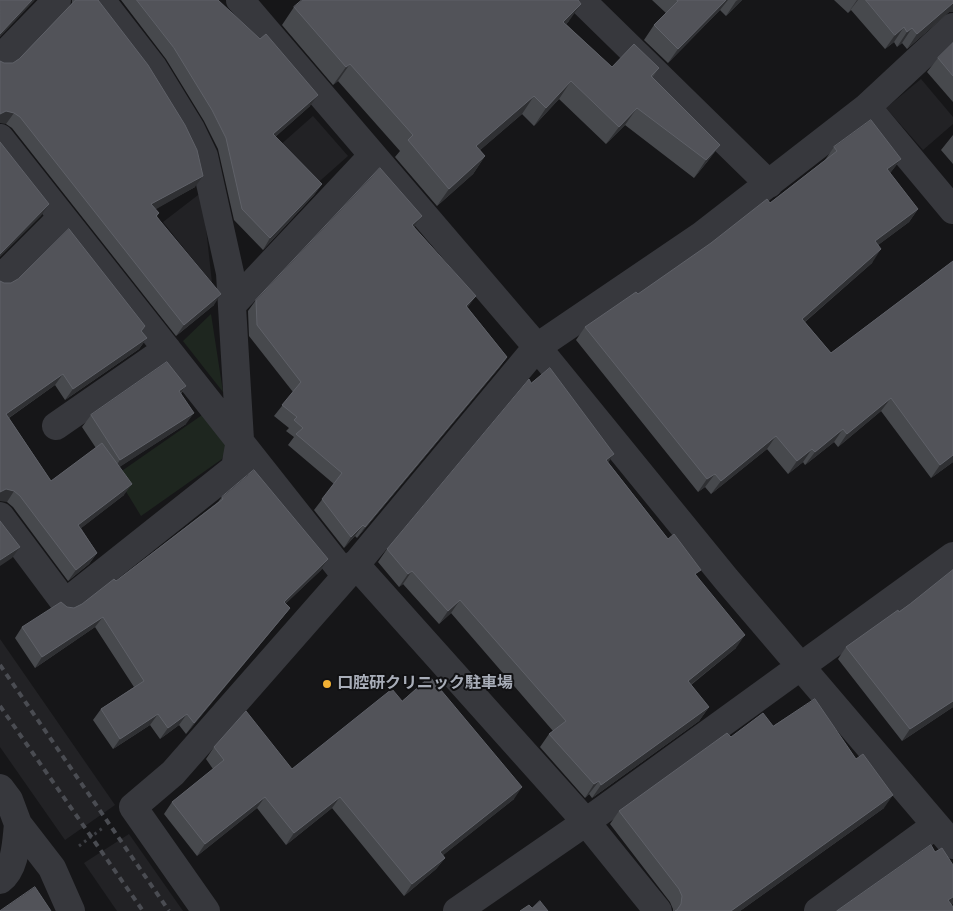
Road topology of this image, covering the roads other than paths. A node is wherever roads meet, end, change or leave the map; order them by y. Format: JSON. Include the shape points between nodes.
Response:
{"nodes":[{"id":1,"x":57,"y":0,"type":"edge"},
{"id":2,"x":101,"y":0,"type":"edge"},
{"id":3,"x":240,"y":0,"type":"edge"},
{"id":4,"x":582,"y":0,"type":"edge"},
{"id":5,"x":953,"y":27,"type":"edge"},
{"id":6,"x":0,"y":60,"type":"edge"},
{"id":7,"x":867,"y":107,"type":"junction"},
{"id":8,"x":0,"y":138,"type":"edge"},
{"id":9,"x":372,"y":156,"type":"junction"},
{"id":10,"x":769,"y":184,"type":"junction"},
{"id":11,"x":953,"y":210,"type":"edge"},
{"id":12,"x":62,"y":216,"type":"junction"},
{"id":13,"x":0,"y":279,"type":"edge"},
{"id":14,"x":232,"y":305,"type":"junction"},
{"id":15,"x":538,"y":347,"type":"junction"},
{"id":16,"x":167,"y":349,"type":"junction"},
{"id":17,"x":56,"y":426,"type":"dead end"},
{"id":18,"x":240,"y":440,"type":"junction"},
{"id":19,"x":0,"y":516,"type":"edge"},
{"id":20,"x":953,"y":556,"type":"edge"},
{"id":21,"x":350,"y":570,"type":"junction"},
{"id":22,"x":801,"y":666,"type":"junction"},
{"id":23,"x":0,"y":788,"type":"edge"},
{"id":24,"x":586,"y":822,"type":"junction"},
{"id":25,"x":18,"y":824,"type":"junction"},
{"id":26,"x":945,"y":835,"type":"edge"},
{"id":27,"x":0,"y":880,"type":"edge"},
{"id":28,"x":71,"y":911,"type":"edge"},
{"id":29,"x":206,"y":911,"type":"edge"},
{"id":30,"x":457,"y":911,"type":"edge"},
{"id":31,"x":658,"y":911,"type":"edge"},
{"id":32,"x":818,"y":911,"type":"edge"}],
"edges":[{"from":1,"to":6,"type":"street"},
{"from":2,"to":14,"type":"street","via":[[153,67],[204,156],[230,273]]},
{"from":3,"to":9,"type":"street"},
{"from":4,"to":10,"type":"street"},
{"from":5,"to":7,"type":"street"},
{"from":7,"to":10,"type":"street"},
{"from":7,"to":11,"type":"street"},
{"from":8,"to":12,"type":"street"},
{"from":9,"to":14,"type":"street"},
{"from":9,"to":15,"type":"street"},
{"from":10,"to":15,"type":"street","via":[[702,235]]},
{"from":12,"to":13,"type":"street"},
{"from":12,"to":16,"type":"street"},
{"from":14,"to":18,"type":"street"},
{"from":15,"to":21,"type":"street"},
{"from":15,"to":22,"type":"street","via":[[726,579]]},
{"from":16,"to":17,"type":"street"},
{"from":16,"to":18,"type":"street"},
{"from":18,"to":19,"type":"street","via":[[235,468],[65,603]]},
{"from":18,"to":21,"type":"street"},
{"from":20,"to":22,"type":"street"},
{"from":21,"to":24,"type":"street"},
{"from":21,"to":29,"type":"street","via":[[173,773],[132,807]]},
{"from":22,"to":24,"type":"street"},
{"from":22,"to":26,"type":"street"},
{"from":23,"to":25,"type":"street","via":[[9,800]]},
{"from":24,"to":30,"type":"street"},
{"from":24,"to":31,"type":"street"},
{"from":25,"to":27,"type":"street","via":[[15,854],[7,874]]},
{"from":25,"to":28,"type":"street","via":[[52,868]]},
{"from":26,"to":32,"type":"street"}]}
